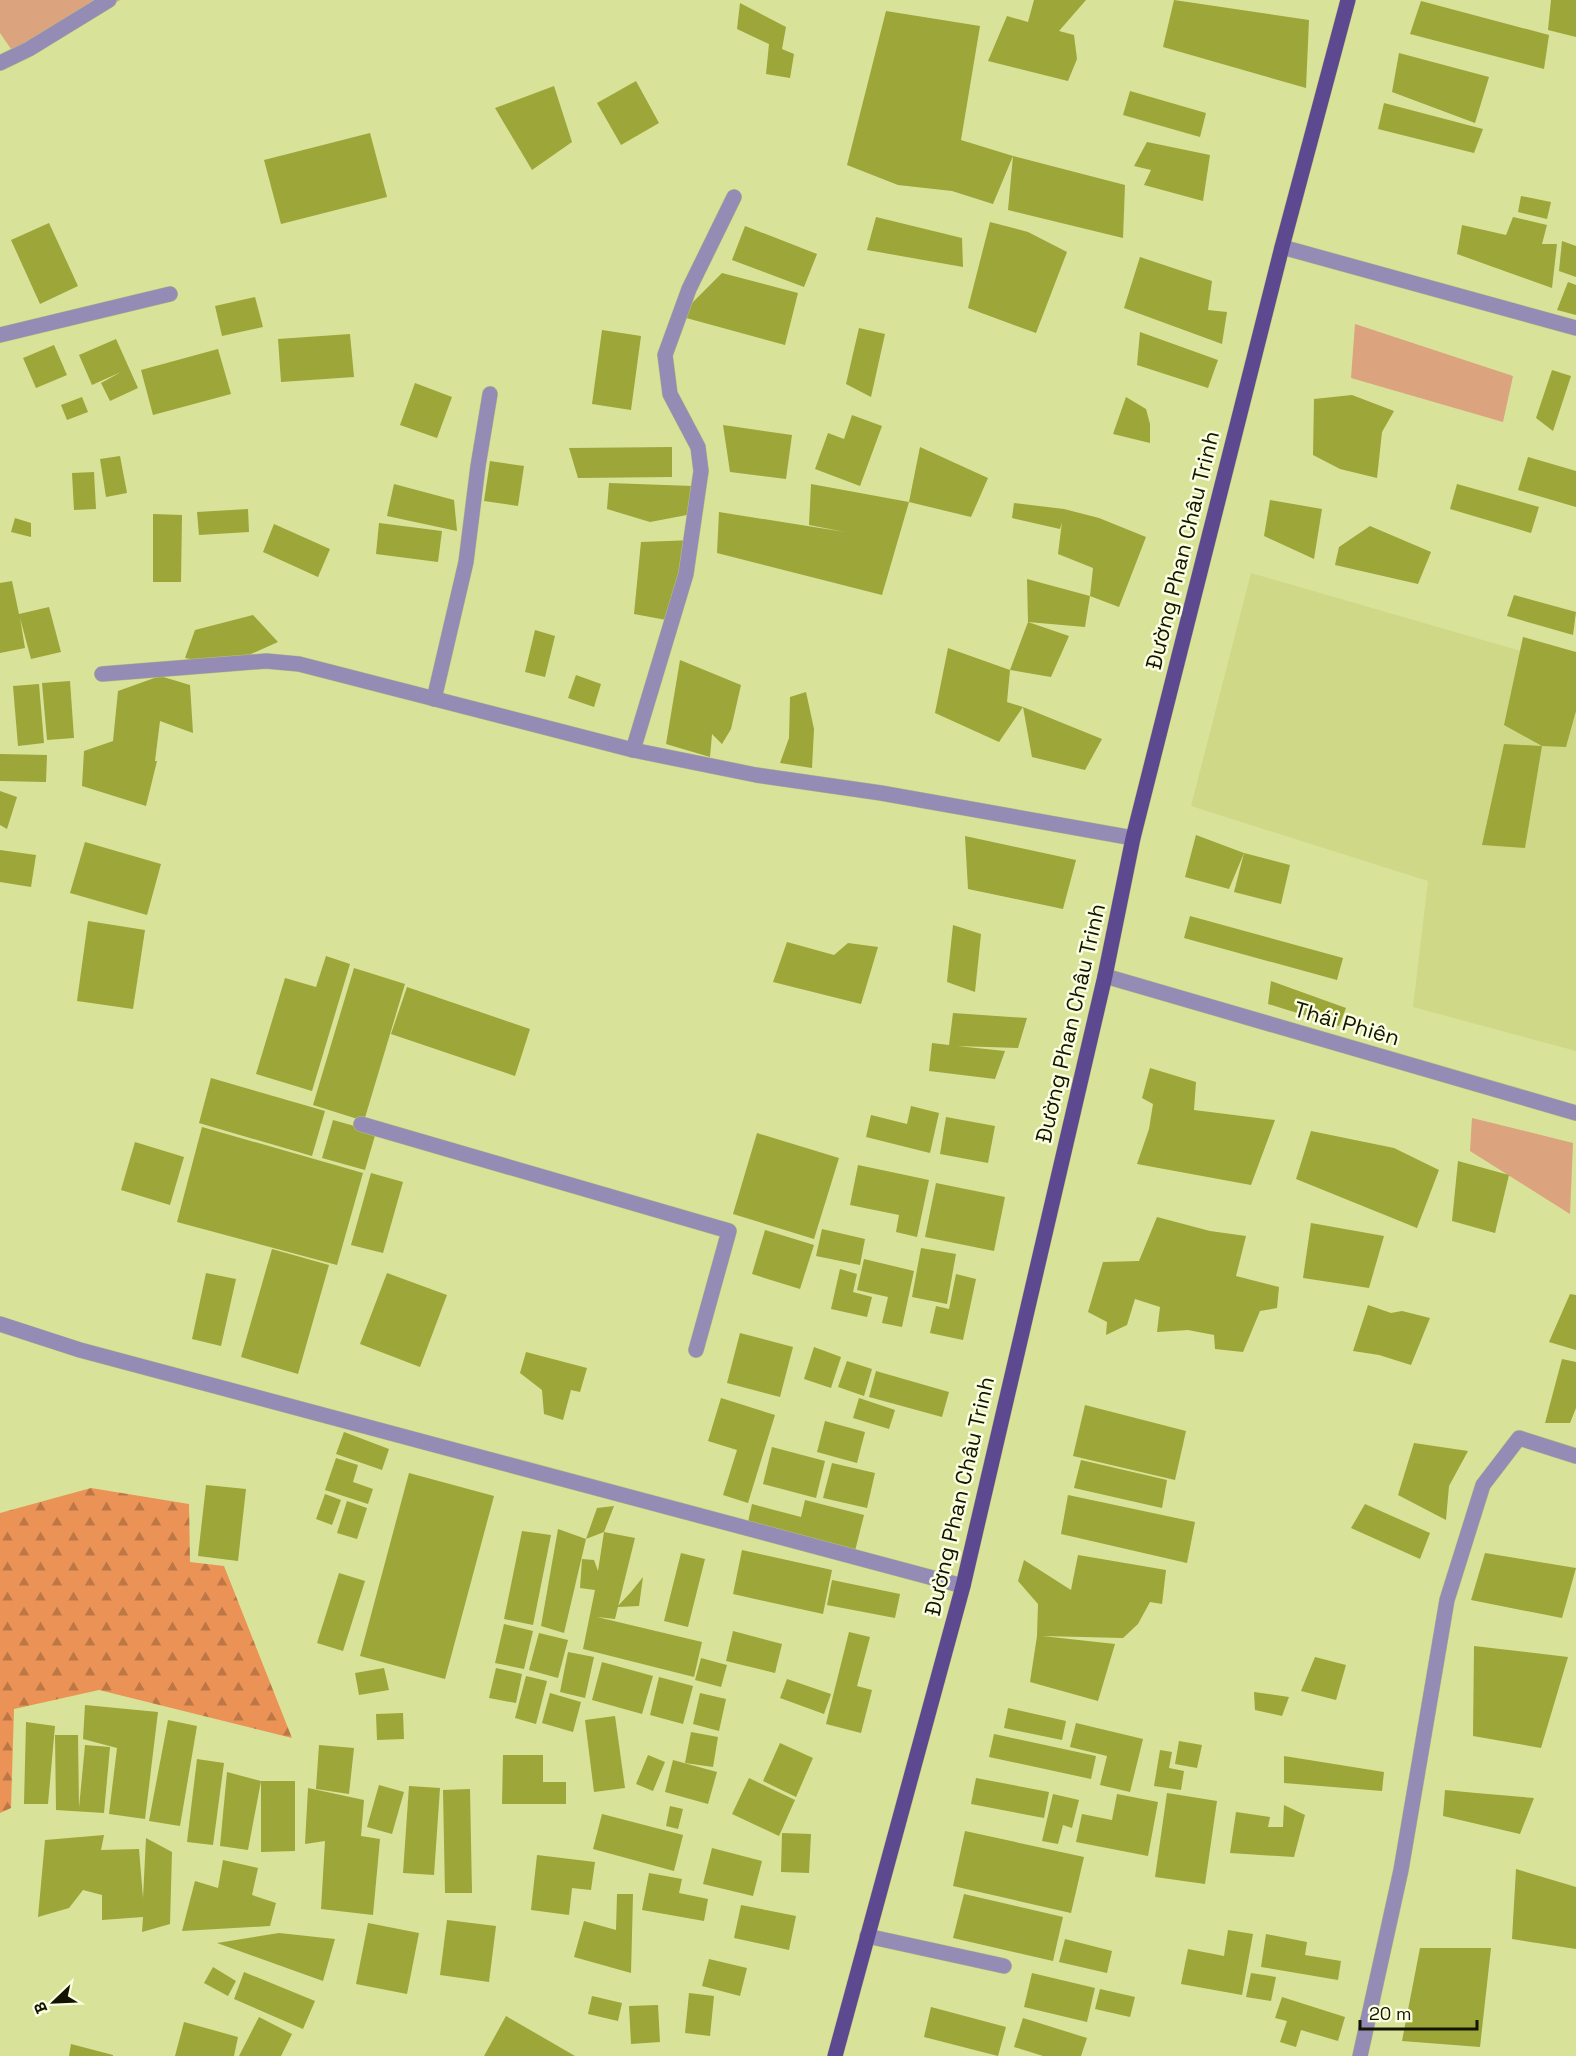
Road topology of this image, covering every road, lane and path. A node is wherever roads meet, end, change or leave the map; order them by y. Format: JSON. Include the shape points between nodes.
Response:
{"nodes":[{"id":1,"x":108,"y":0,"type":"edge"},
{"id":2,"x":1348,"y":0,"type":"edge"},
{"id":3,"x":0,"y":63,"type":"edge"},
{"id":4,"x":734,"y":197,"type":"dead end"},
{"id":5,"x":1282,"y":248,"type":"junction"},
{"id":6,"x":170,"y":294,"type":"dead end"},
{"id":7,"x":1576,"y":328,"type":"edge"},
{"id":8,"x":0,"y":335,"type":"edge"},
{"id":9,"x":490,"y":394,"type":"dead end"},
{"id":10,"x":102,"y":674,"type":"dead end"},
{"id":11,"x":434,"y":699,"type":"junction"},
{"id":12,"x":633,"y":750,"type":"junction"},
{"id":13,"x":1133,"y":838,"type":"junction"},
{"id":14,"x":1105,"y":976,"type":"junction"},
{"id":15,"x":1576,"y":1113,"type":"edge"},
{"id":16,"x":361,"y":1124,"type":"dead end"},
{"id":17,"x":0,"y":1324,"type":"edge"},
{"id":18,"x":696,"y":1350,"type":"dead end"},
{"id":19,"x":1576,"y":1456,"type":"edge"},
{"id":20,"x":963,"y":1586,"type":"junction"},
{"id":21,"x":867,"y":1936,"type":"junction"},
{"id":22,"x":1004,"y":1966,"type":"dead end"},
{"id":23,"x":835,"y":2056,"type":"edge"},
{"id":24,"x":1360,"y":2056,"type":"edge"}],
"edges":[{"from":1,"to":3,"type":"street"},
{"from":2,"to":5,"type":"main road","name":"Đường Phan Châu Trinh"},
{"from":4,"to":12,"type":"street","via":[[689,289],[665,355],[670,394],[698,447],[701,471],[686,574]]},
{"from":5,"to":7,"type":"street"},
{"from":5,"to":13,"type":"main road","name":"Đường Phan Châu Trinh"},
{"from":6,"to":8,"type":"street"},
{"from":9,"to":11,"type":"street","via":[[466,562]]},
{"from":10,"to":11,"type":"street","via":[[266,661],[299,664]]},
{"from":11,"to":12,"type":"street"},
{"from":12,"to":13,"type":"street"},
{"from":13,"to":14,"type":"main road","name":"Đường Phan Châu Trinh"},
{"from":14,"to":15,"type":"street","name":"Thái Phiên"},
{"from":14,"to":20,"type":"main road","name":"Đường Phan Châu Trinh"},
{"from":16,"to":18,"type":"street","via":[[729,1231]]},
{"from":17,"to":20,"type":"street","via":[[80,1350]]},
{"from":19,"to":24,"type":"street","via":[[1519,1438],[1482,1485],[1447,1600],[1401,1870]]},
{"from":20,"to":21,"type":"main road","name":"Đường Phan Châu Trinh"},
{"from":21,"to":22,"type":"street"},
{"from":21,"to":23,"type":"main road","name":"Đường Phan Châu Trinh"}]}
